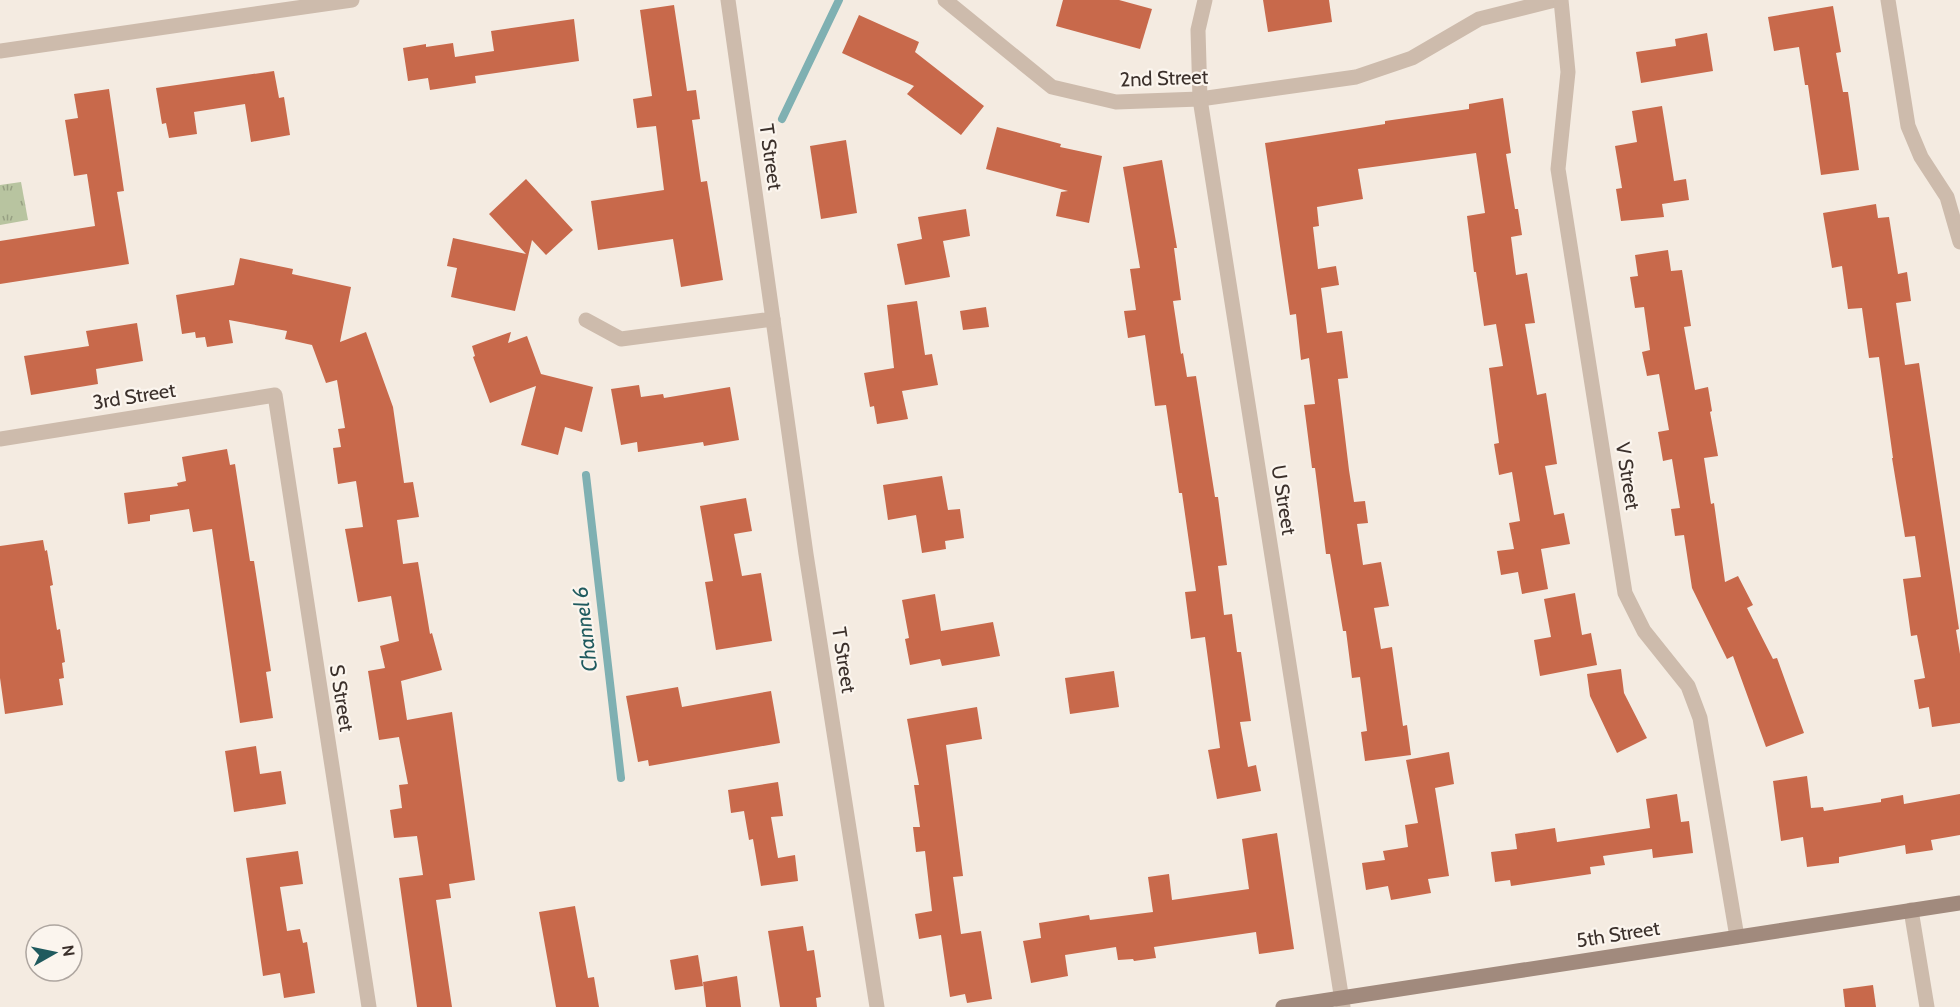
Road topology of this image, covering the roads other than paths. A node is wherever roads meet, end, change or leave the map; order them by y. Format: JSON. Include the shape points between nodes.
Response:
{"nodes":[{"id":1,"x":352,"y":0,"type":"edge"},
{"id":2,"x":728,"y":0,"type":"edge"},
{"id":3,"x":945,"y":0,"type":"edge"},
{"id":4,"x":1205,"y":0,"type":"edge"},
{"id":5,"x":1555,"y":0,"type":"edge"},
{"id":6,"x":1561,"y":0,"type":"edge"},
{"id":7,"x":1888,"y":0,"type":"edge"},
{"id":8,"x":0,"y":51,"type":"edge"},
{"id":9,"x":1200,"y":99,"type":"junction"},
{"id":10,"x":1960,"y":242,"type":"edge"},
{"id":11,"x":773,"y":319,"type":"junction"},
{"id":12,"x":586,"y":320,"type":"dead end"},
{"id":13,"x":275,"y":394,"type":"joint"},
{"id":14,"x":0,"y":439,"type":"edge"},
{"id":15,"x":1960,"y":903,"type":"edge"},
{"id":16,"x":1911,"y":910,"type":"junction"},
{"id":17,"x":1737,"y":937,"type":"junction"},
{"id":18,"x":1342,"y":1002,"type":"edge"},
{"id":19,"x":369,"y":1007,"type":"edge"},
{"id":20,"x":877,"y":1007,"type":"edge"},
{"id":21,"x":1283,"y":1007,"type":"edge"},
{"id":22,"x":1927,"y":1007,"type":"edge"}],
"edges":[{"from":1,"to":8,"type":"street"},
{"from":2,"to":11,"type":"street","name":"T Street"},
{"from":3,"to":9,"type":"street","name":"2nd Street","via":[[1052,87],[1116,102]]},
{"from":4,"to":9,"type":"street","name":"U Street","via":[[1198,30]]},
{"from":5,"to":9,"type":"street","name":"2nd Street","via":[[1479,19],[1412,58],[1356,77]]},
{"from":6,"to":17,"type":"street","name":"V Street","via":[[1568,72],[1558,169],[1625,593],[1644,631],[1688,686],[1700,718]]},
{"from":7,"to":10,"type":"street","via":[[1908,126],[1921,157],[1947,197]]},
{"from":9,"to":18,"type":"street","name":"U Street"},
{"from":11,"to":12,"type":"street","via":[[621,339]]},
{"from":11,"to":20,"type":"street","name":"T Street"},
{"from":13,"to":14,"type":"street","name":"3rd Street"},
{"from":13,"to":19,"type":"street","name":"S Street"},
{"from":15,"to":16,"type":"main road","name":"5th Street"},
{"from":16,"to":17,"type":"main road","name":"5th Street"},
{"from":16,"to":22,"type":"street"},
{"from":17,"to":18,"type":"main road","name":"5th Street"},
{"from":18,"to":21,"type":"main road","name":"5th Street"}]}
